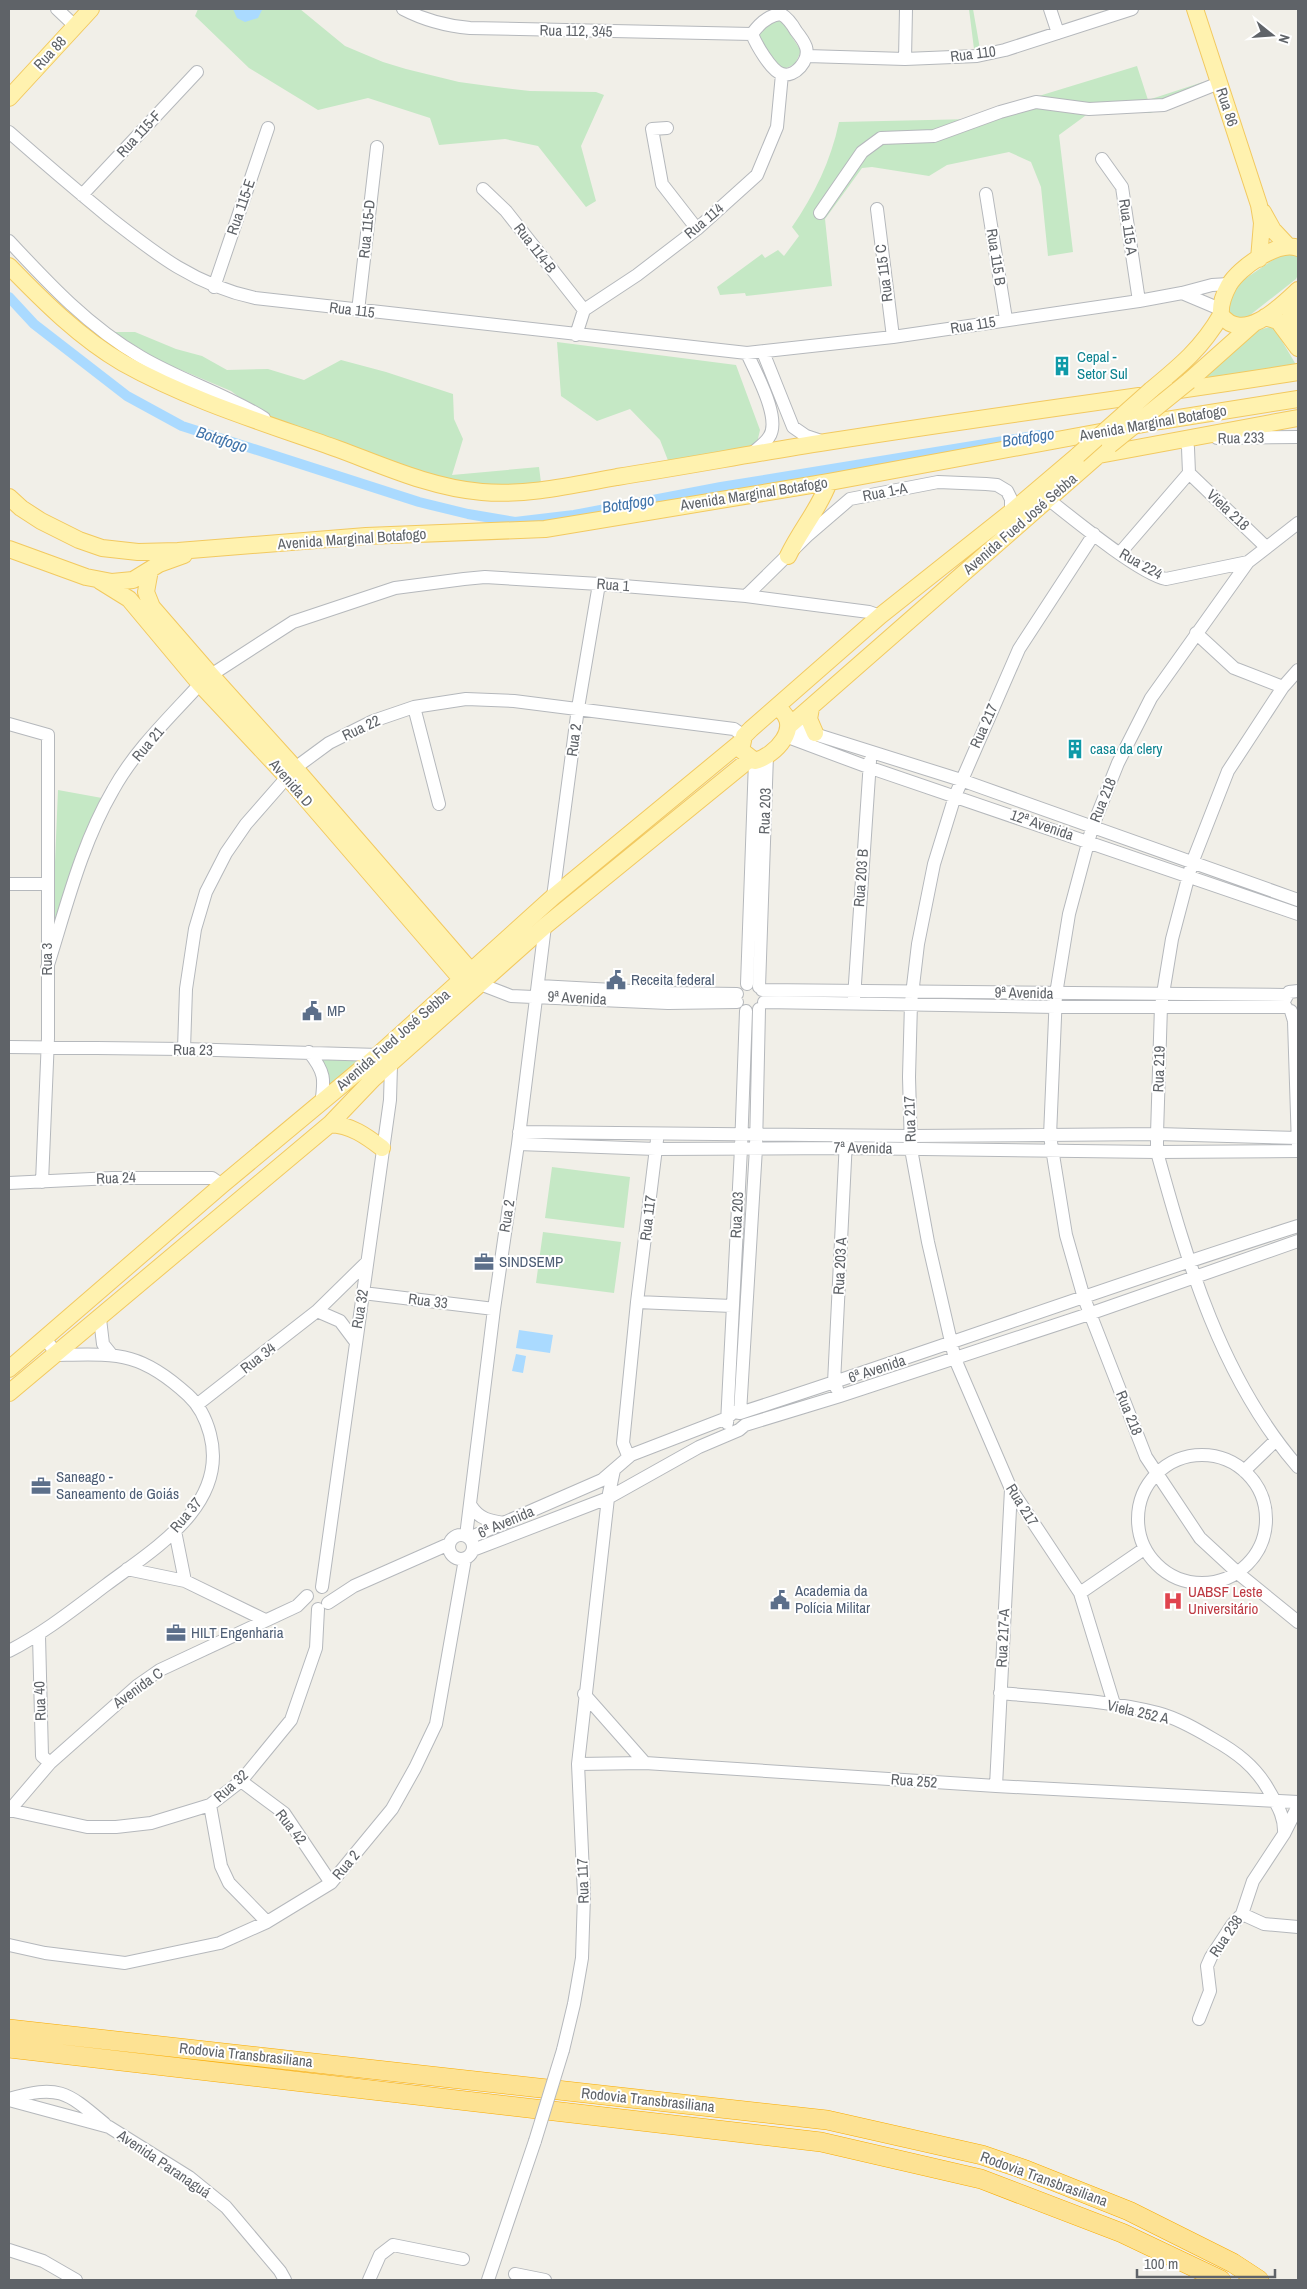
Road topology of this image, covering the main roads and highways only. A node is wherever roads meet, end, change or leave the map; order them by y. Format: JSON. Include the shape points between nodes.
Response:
{"nodes":[{"id":1,"x":91,"y":9,"type":"edge"},
{"id":2,"x":1195,"y":9,"type":"edge"},
{"id":3,"x":9,"y":98,"type":"edge"},
{"id":4,"x":1259,"y":205,"type":"junction"},
{"id":5,"x":1296,"y":248,"type":"edge"},
{"id":6,"x":1259,"y":259,"type":"junction"},
{"id":7,"x":9,"y":266,"type":"edge"},
{"id":8,"x":1295,"y":293,"type":"edge"},
{"id":9,"x":1221,"y":312,"type":"junction"},
{"id":10,"x":1259,"y":321,"type":"junction"},
{"id":11,"x":1298,"y":327,"type":"edge"},
{"id":12,"x":1298,"y":348,"type":"edge"},
{"id":13,"x":1298,"y":372,"type":"edge"},
{"id":14,"x":1298,"y":399,"type":"edge"},
{"id":15,"x":1298,"y":418,"type":"edge"},
{"id":16,"x":1104,"y":450,"type":"junction"},
{"id":17,"x":1075,"y":458,"type":"junction"},
{"id":18,"x":829,"y":482,"type":"junction"},
{"id":19,"x":9,"y":497,"type":"edge"},
{"id":20,"x":1048,"y":499,"type":"junction"},
{"id":21,"x":205,"y":549,"type":"junction"},
{"id":22,"x":9,"y":550,"type":"edge"},
{"id":23,"x":788,"y":556,"type":"road end"},
{"id":24,"x":150,"y":570,"type":"junction"},
{"id":25,"x":100,"y":581,"type":"junction"},
{"id":26,"x":205,"y":680,"type":"junction"},
{"id":27,"x":811,"y":708,"type":"junction"},
{"id":28,"x":774,"y":709,"type":"junction"},
{"id":29,"x":787,"y":731,"type":"junction"},
{"id":30,"x":814,"y":733,"type":"road end"},
{"id":31,"x":743,"y":739,"type":"junction"},
{"id":32,"x":757,"y":758,"type":"junction"},
{"id":33,"x":466,"y":975,"type":"junction"},
{"id":34,"x":480,"y":984,"type":"junction"},
{"id":35,"x":384,"y":1060,"type":"junction"},
{"id":36,"x":368,"y":1072,"type":"junction"},
{"id":37,"x":330,"y":1124,"type":"junction"},
{"id":38,"x":382,"y":1148,"type":"road end"},
{"id":39,"x":9,"y":1369,"type":"edge"},
{"id":40,"x":9,"y":1394,"type":"edge"},
{"id":41,"x":9,"y":2029,"type":"edge"},
{"id":42,"x":9,"y":2048,"type":"edge"},
{"id":43,"x":1222,"y":2280,"type":"edge"},
{"id":44,"x":1259,"y":2280,"type":"edge"}],
"edges":[{"from":1,"to":3,"type":"main road","name":"Rua 88"},
{"from":2,"to":4,"type":"main road","name":"Rua 86"},
{"from":4,"to":5,"type":"main road","name":"Rua 86","via":[[1273,230]]},
{"from":4,"to":6,"type":"main road","name":"Rua 86","via":[[1262,223]]},
{"from":5,"to":6,"type":"main road","via":[[1270,252]]},
{"from":6,"to":9,"type":"main road","name":"Avenida Fued José Sebba","via":[[1229,284]]},
{"from":7,"to":13,"type":"main road","name":"Avenida Marginal Botafogo","via":[[65,320],[120,361],[210,404],[431,481],[482,492],[542,490],[824,442]]},
{"from":8,"to":10,"type":"main road","name":"Avenida Fued José Sebba"},
{"from":8,"to":11,"type":"main road","via":[[1291,314]]},
{"from":9,"to":10,"type":"main road","via":[[1235,326]]},
{"from":9,"to":17,"type":"main road","name":"Avenida Fued José Sebba","bridge":true,"via":[[1206,340],[1191,357]]},
{"from":10,"to":12,"type":"main road","via":[[1278,321]]},
{"from":10,"to":16,"type":"main road","name":"Avenida Fued José Sebba","bridge":true},
{"from":14,"to":18,"type":"main road","name":"Avenida Marginal Botafogo"},
{"from":15,"to":16,"type":"main road"},
{"from":16,"to":20,"type":"main road","name":"Avenida Fued José Sebba"},
{"from":17,"to":20,"type":"main road","via":[[1046,494]]},
{"from":17,"to":28,"type":"main road","name":"Avenida Fued José Sebba","via":[[880,616]]},
{"from":18,"to":21,"type":"main road","name":"Avenida Marginal Botafogo","via":[[545,528],[366,536]]},
{"from":18,"to":23,"type":"main road","via":[[822,502]]},
{"from":19,"to":21,"type":"main road","name":"Avenida Marginal Botafogo","via":[[41,521],[102,548],[138,552]]},
{"from":20,"to":27,"type":"main road","name":"Avenida Fued José Sebba"},
{"from":21,"to":24,"type":"main road","name":"Avenida Marginal Botafogo","via":[[170,559]]},
{"from":22,"to":25,"type":"main road","name":"Avenida Marginal Botafogo"},
{"from":24,"to":25,"type":"main road","name":"Avenida Marginal Botafogo","via":[[132,580]]},
{"from":24,"to":26,"type":"main road","name":"Avenida D","via":[[146,592],[152,607]]},
{"from":25,"to":26,"type":"main road","name":"Avenida D","via":[[129,599]]},
{"from":26,"to":33,"type":"main road","name":"Avenida D","via":[[292,773]]},
{"from":27,"to":29,"type":"main road","name":"Avenida Fued José Sebba"},
{"from":27,"to":30,"type":"main road","via":[[809,719]]},
{"from":28,"to":29,"type":"main road","via":[[784,712],[789,720]]},
{"from":28,"to":31,"type":"main road","name":"Avenida Fued José Sebba"},
{"from":29,"to":32,"type":"main road","name":"Avenida Fued José Sebba"},
{"from":31,"to":32,"type":"main road","via":[[741,750]]},
{"from":31,"to":33,"type":"main road","name":"Avenida Fued José Sebba","via":[[553,897]]},
{"from":32,"to":34,"type":"main road","name":"Avenida Fued José Sebba","via":[[545,926]]},
{"from":33,"to":34,"type":"main road"},
{"from":33,"to":35,"type":"main road","name":"Avenida Fued José Sebba"},
{"from":34,"to":35,"type":"main road","name":"Avenida Fued José Sebba"},
{"from":35,"to":36,"type":"main road","name":"Avenida Fued José Sebba"},
{"from":36,"to":37,"type":"main road","name":"Avenida Fued José Sebba"},
{"from":36,"to":39,"type":"main road","name":"Avenida Fued José Sebba","via":[[321,1104],[222,1185]]},
{"from":37,"to":38,"type":"main road","via":[[356,1130]]},
{"from":37,"to":40,"type":"main road","name":"Avenida Fued José Sebba"},
{"from":41,"to":44,"type":"highway","name":"Rodovia Transbrasiliana","via":[[827,2120],[982,2155],[1026,2170],[1129,2211],[1234,2263]]},
{"from":42,"to":43,"type":"highway","name":"Rodovia Transbrasiliana","via":[[821,2142],[981,2179],[1122,2233]]}]}
